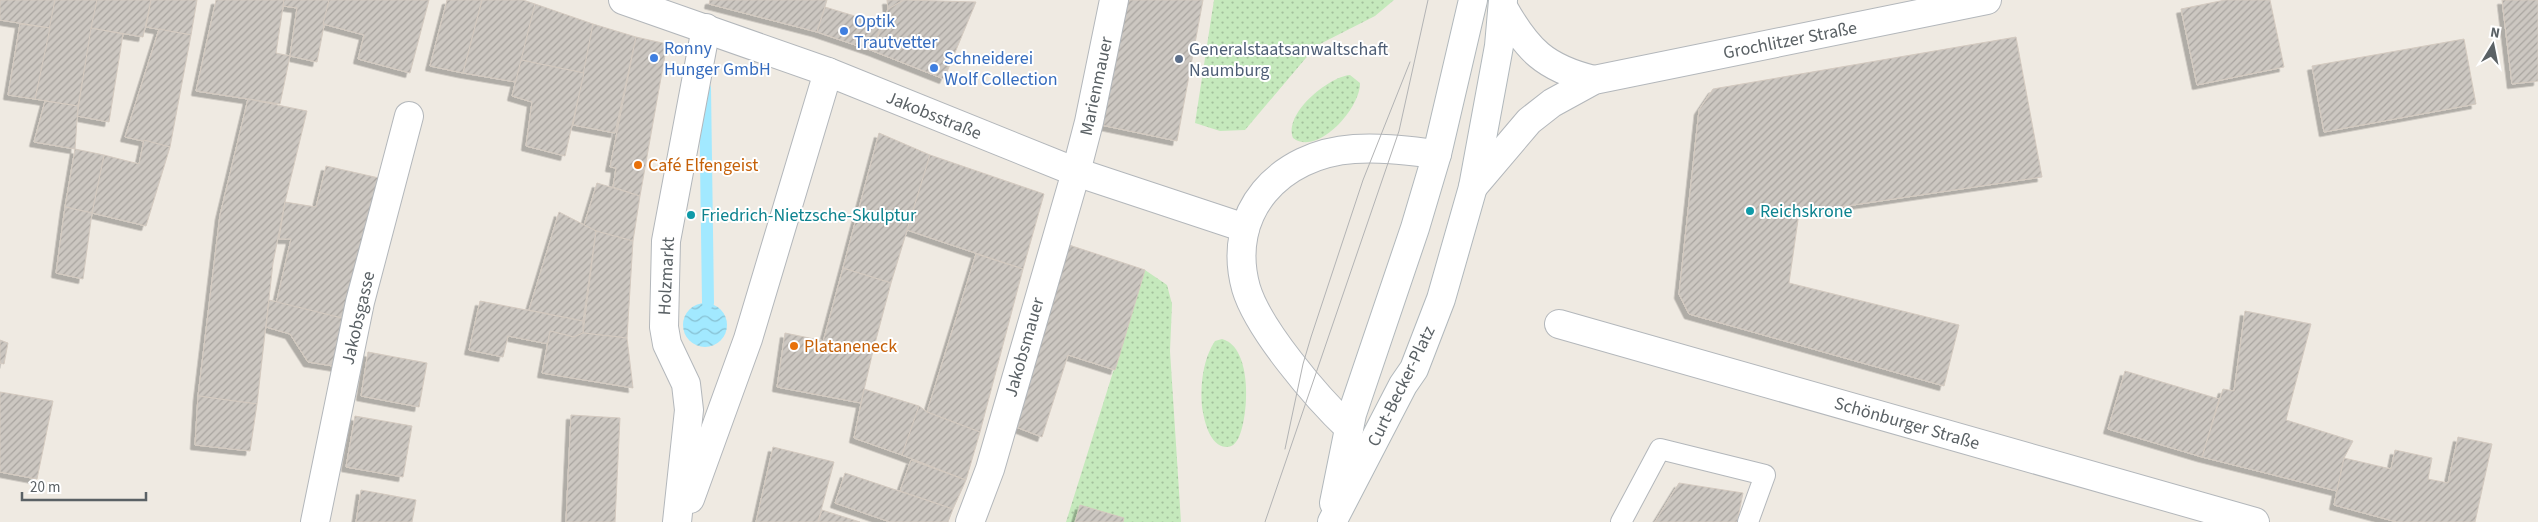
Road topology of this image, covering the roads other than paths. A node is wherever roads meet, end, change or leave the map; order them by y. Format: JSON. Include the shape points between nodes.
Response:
{"nodes":[{"id":1,"x":623,"y":0,"type":"edge"},
{"id":2,"x":1114,"y":0,"type":"edge"},
{"id":3,"x":1473,"y":0,"type":"edge"},
{"id":4,"x":1987,"y":0,"type":"edge"},
{"id":5,"x":1503,"y":4,"type":"edge"},
{"id":6,"x":706,"y":28,"type":"junction"},
{"id":7,"x":828,"y":72,"type":"junction"},
{"id":8,"x":1594,"y":80,"type":"junction"},
{"id":9,"x":409,"y":116,"type":"dead end"},
{"id":10,"x":1520,"y":130,"type":"joint"},
{"id":11,"x":1438,"y":154,"type":"junction"},
{"id":12,"x":1076,"y":172,"type":"junction"},
{"id":13,"x":1473,"y":187,"type":"junction"},
{"id":14,"x":1245,"y":228,"type":"junction"},
{"id":15,"x":1559,"y":324,"type":"dead end"},
{"id":16,"x":1349,"y":428,"type":"junction"},
{"id":17,"x":315,"y":522,"type":"edge"},
{"id":18,"x":677,"y":522,"type":"edge"},
{"id":19,"x":682,"y":522,"type":"edge"},
{"id":20,"x":970,"y":522,"type":"edge"},
{"id":21,"x":1332,"y":522,"type":"edge"},
{"id":22,"x":1621,"y":522,"type":"edge"},
{"id":23,"x":1748,"y":522,"type":"edge"},
{"id":24,"x":2255,"y":522,"type":"edge"}],
"edges":[{"from":1,"to":6,"type":"street","name":"Jakobsstraße"},
{"from":2,"to":12,"type":"street","name":"Marienmauer"},
{"from":3,"to":11,"type":"street","name":"Curt-Becker-Platz"},
{"from":4,"to":8,"type":"street","name":"Grochlitzer Straße"},
{"from":5,"to":8,"type":"street","name":"Grochlitzer Straße","via":[[1522,39],[1541,58],[1561,70]]},
{"from":5,"to":13,"type":"street","name":"Curt-Becker-Platz","via":[[1499,46]]},
{"from":6,"to":7,"type":"street","name":"Jakobsstraße"},
{"from":6,"to":18,"type":"street","name":"Holzmarkt","via":[[666,241],[664,327],[667,344],[686,384],[690,410]]},
{"from":7,"to":12,"type":"street","name":"Jakobsstraße"},
{"from":7,"to":19,"type":"street","via":[[748,339]]},
{"from":8,"to":10,"type":"street","name":"Grochlitzer Straße","via":[[1552,103]]},
{"from":9,"to":17,"type":"street","name":"Jakobsgasse","via":[[360,302]]},
{"from":10,"to":13,"type":"street","name":"Curt-Becker-Platz"},
{"from":11,"to":14,"type":"street","name":"Curt-Becker-Platz","via":[[1353,149],[1312,159],[1274,180],[1256,203]]},
{"from":11,"to":16,"type":"street","name":"Curt-Becker-Platz"},
{"from":12,"to":14,"type":"street","name":"Jakobsstraße"},
{"from":12,"to":20,"type":"street","name":"Jakobsmauer","via":[[990,469]]},
{"from":13,"to":21,"type":"street","name":"Curt-Becker-Platz","via":[[1427,339]]},
{"from":14,"to":16,"type":"street","name":"Curt-Becker-Platz","via":[[1243,274],[1253,307],[1312,389]]},
{"from":15,"to":24,"type":"street","name":"Schönburger Straße"},
{"from":16,"to":21,"type":"street","name":"Curt-Becker-Platz"},
{"from":22,"to":23,"type":"lane","via":[[1660,449],[1764,475]]}]}
